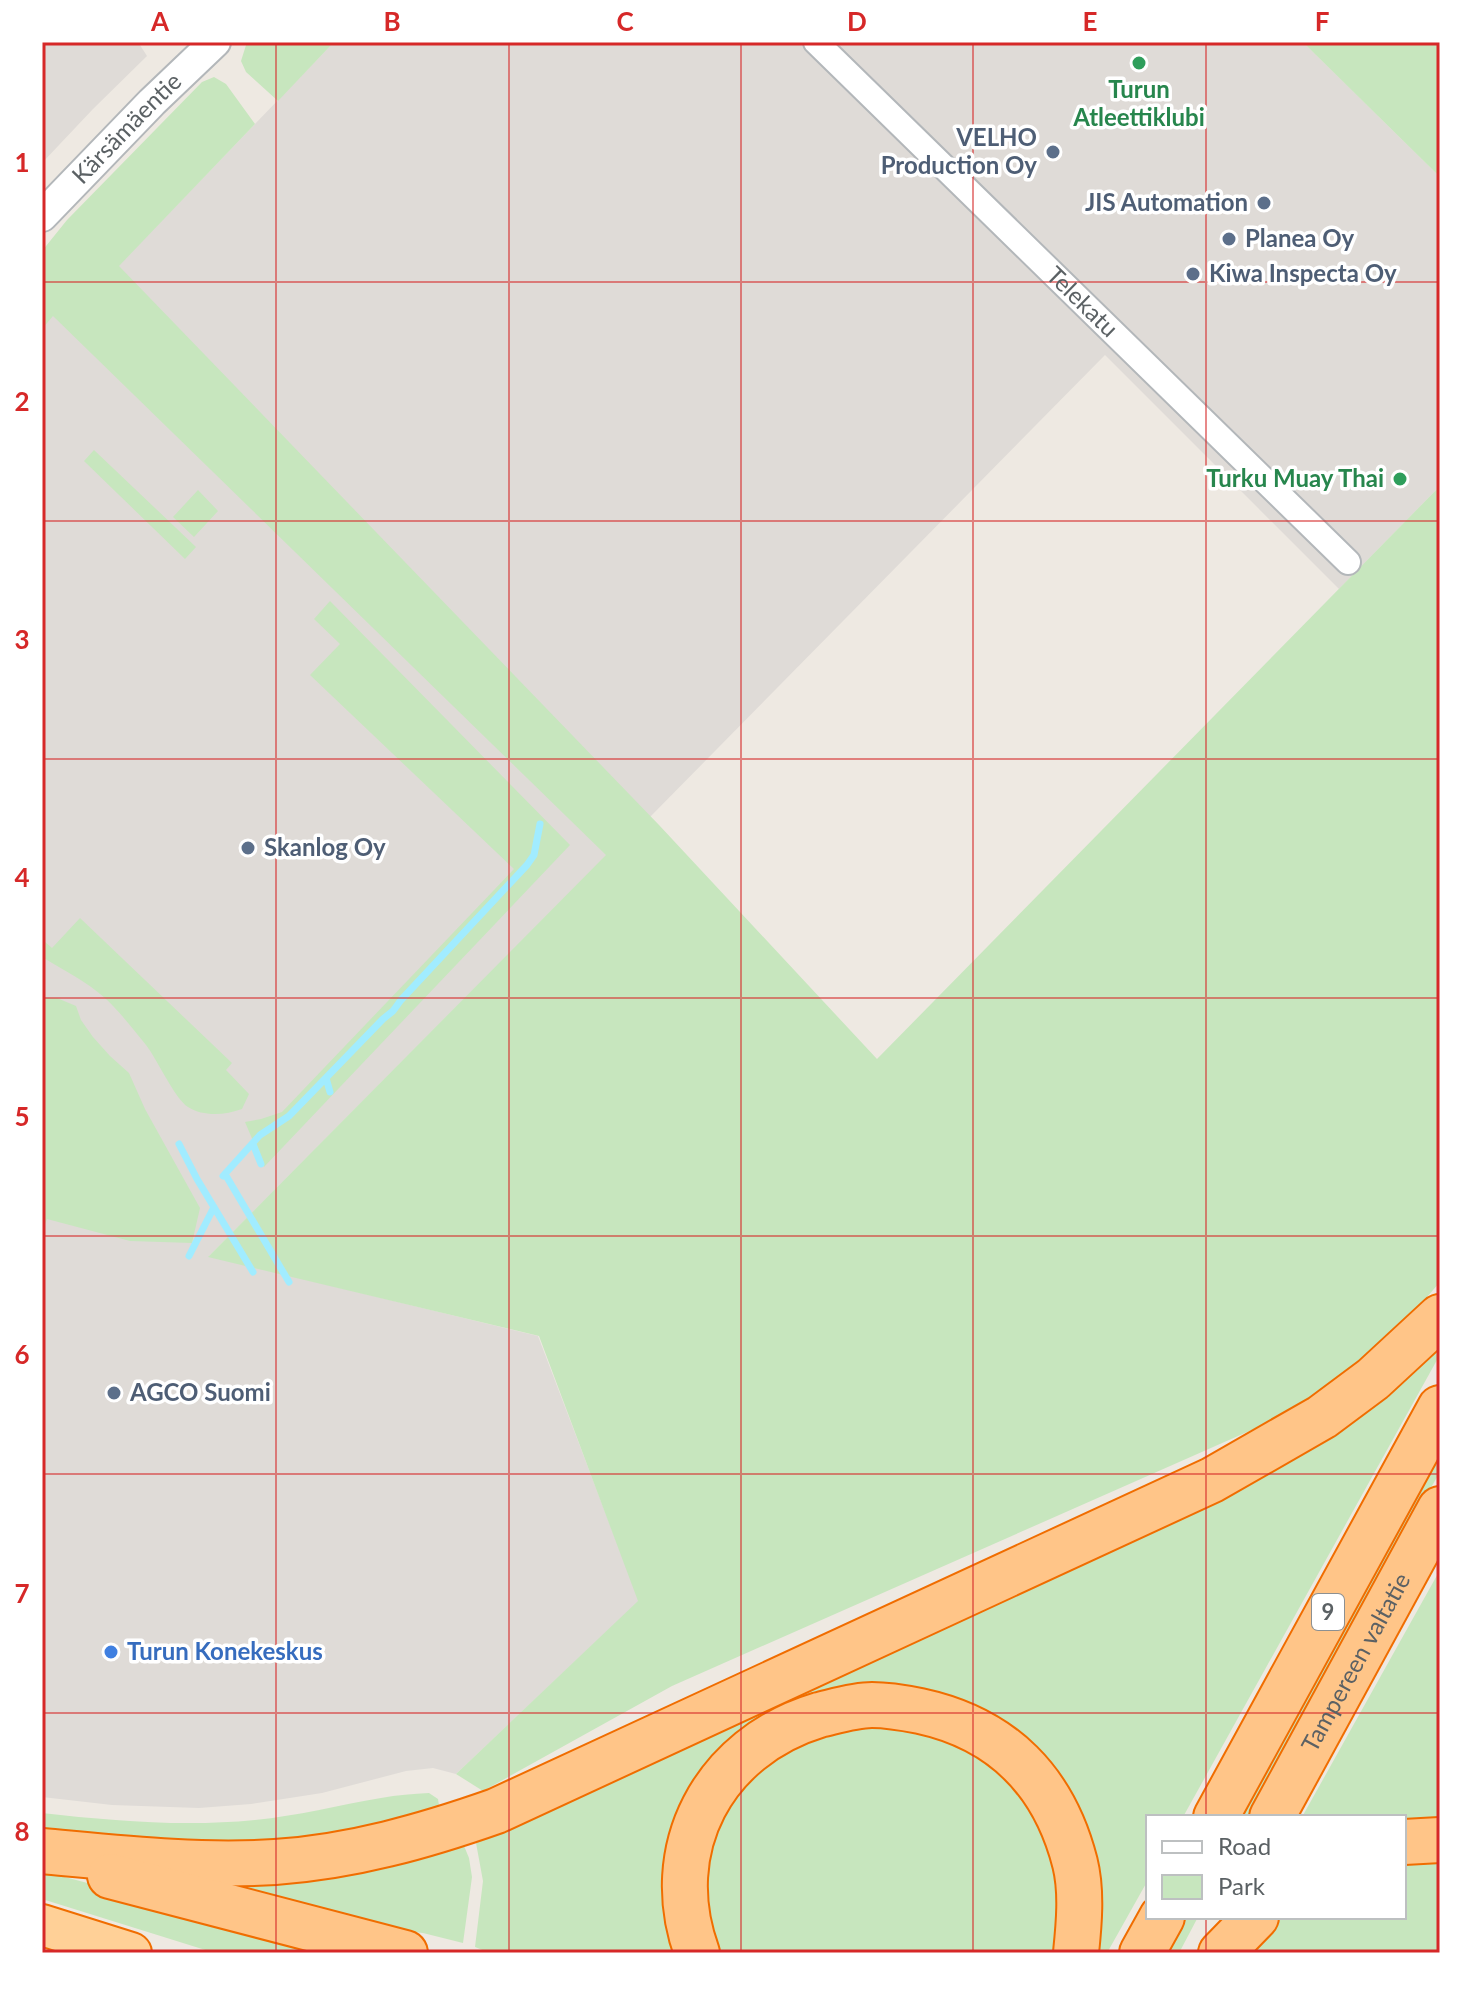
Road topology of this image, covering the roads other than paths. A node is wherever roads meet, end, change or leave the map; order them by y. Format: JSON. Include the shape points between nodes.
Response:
{"nodes":[{"id":1,"x":215,"y":42,"type":"edge"},
{"id":2,"x":816,"y":42,"type":"edge"},
{"id":3,"x":42,"y":216,"type":"edge"},
{"id":4,"x":1348,"y":562,"type":"dead end"},
{"id":5,"x":1440,"y":1317,"type":"edge"},
{"id":6,"x":1440,"y":1408,"type":"edge"},
{"id":7,"x":1440,"y":1509,"type":"edge"},
{"id":8,"x":1217,"y":1815,"type":"edge"},
{"id":9,"x":1273,"y":1815,"type":"edge"},
{"id":10,"x":1440,"y":1840,"type":"edge"},
{"id":11,"x":1406,"y":1842,"type":"edge"},
{"id":12,"x":42,"y":1854,"type":"edge"},
{"id":13,"x":1161,"y":1919,"type":"edge"},
{"id":14,"x":1216,"y":1919,"type":"edge"},
{"id":15,"x":1254,"y":1919,"type":"edge"},
{"id":16,"x":42,"y":1925,"type":"edge"},
{"id":17,"x":131,"y":1953,"type":"edge"},
{"id":18,"x":405,"y":1953,"type":"edge"},
{"id":19,"x":697,"y":1953,"type":"edge"},
{"id":20,"x":1076,"y":1953,"type":"edge"},
{"id":21,"x":1142,"y":1953,"type":"edge"},
{"id":22,"x":1198,"y":1953,"type":"edge"},
{"id":23,"x":1221,"y":1953,"type":"edge"}],
"edges":[{"from":1,"to":3,"type":"street","name":"Kärsämäentie"},
{"from":2,"to":4,"type":"street","name":"Telekatu"},
{"from":5,"to":12,"type":"highway","via":[[1322,1417],[1212,1480],[496,1811],[391,1843],[274,1862]]},
{"from":6,"to":8,"type":"highway","name":"Tampereen valtatie","number":"9"},
{"from":7,"to":9,"type":"highway","name":"Tampereen valtatie","number":"9"},
{"from":10,"to":11,"type":"highway"},
{"from":12,"to":18,"type":"highway"},
{"from":13,"to":21,"type":"highway"},
{"from":14,"to":22,"type":"highway"},
{"from":15,"to":23,"type":"highway"},
{"from":16,"to":17,"type":"highway"},
{"from":19,"to":20,"type":"highway","via":[[687,1920],[685,1872],[694,1827],[716,1788],[730,1768],[777,1732],[813,1717],[870,1705],[967,1725],[1001,1745],[1033,1775],[1056,1809],[1075,1865]]}]}
